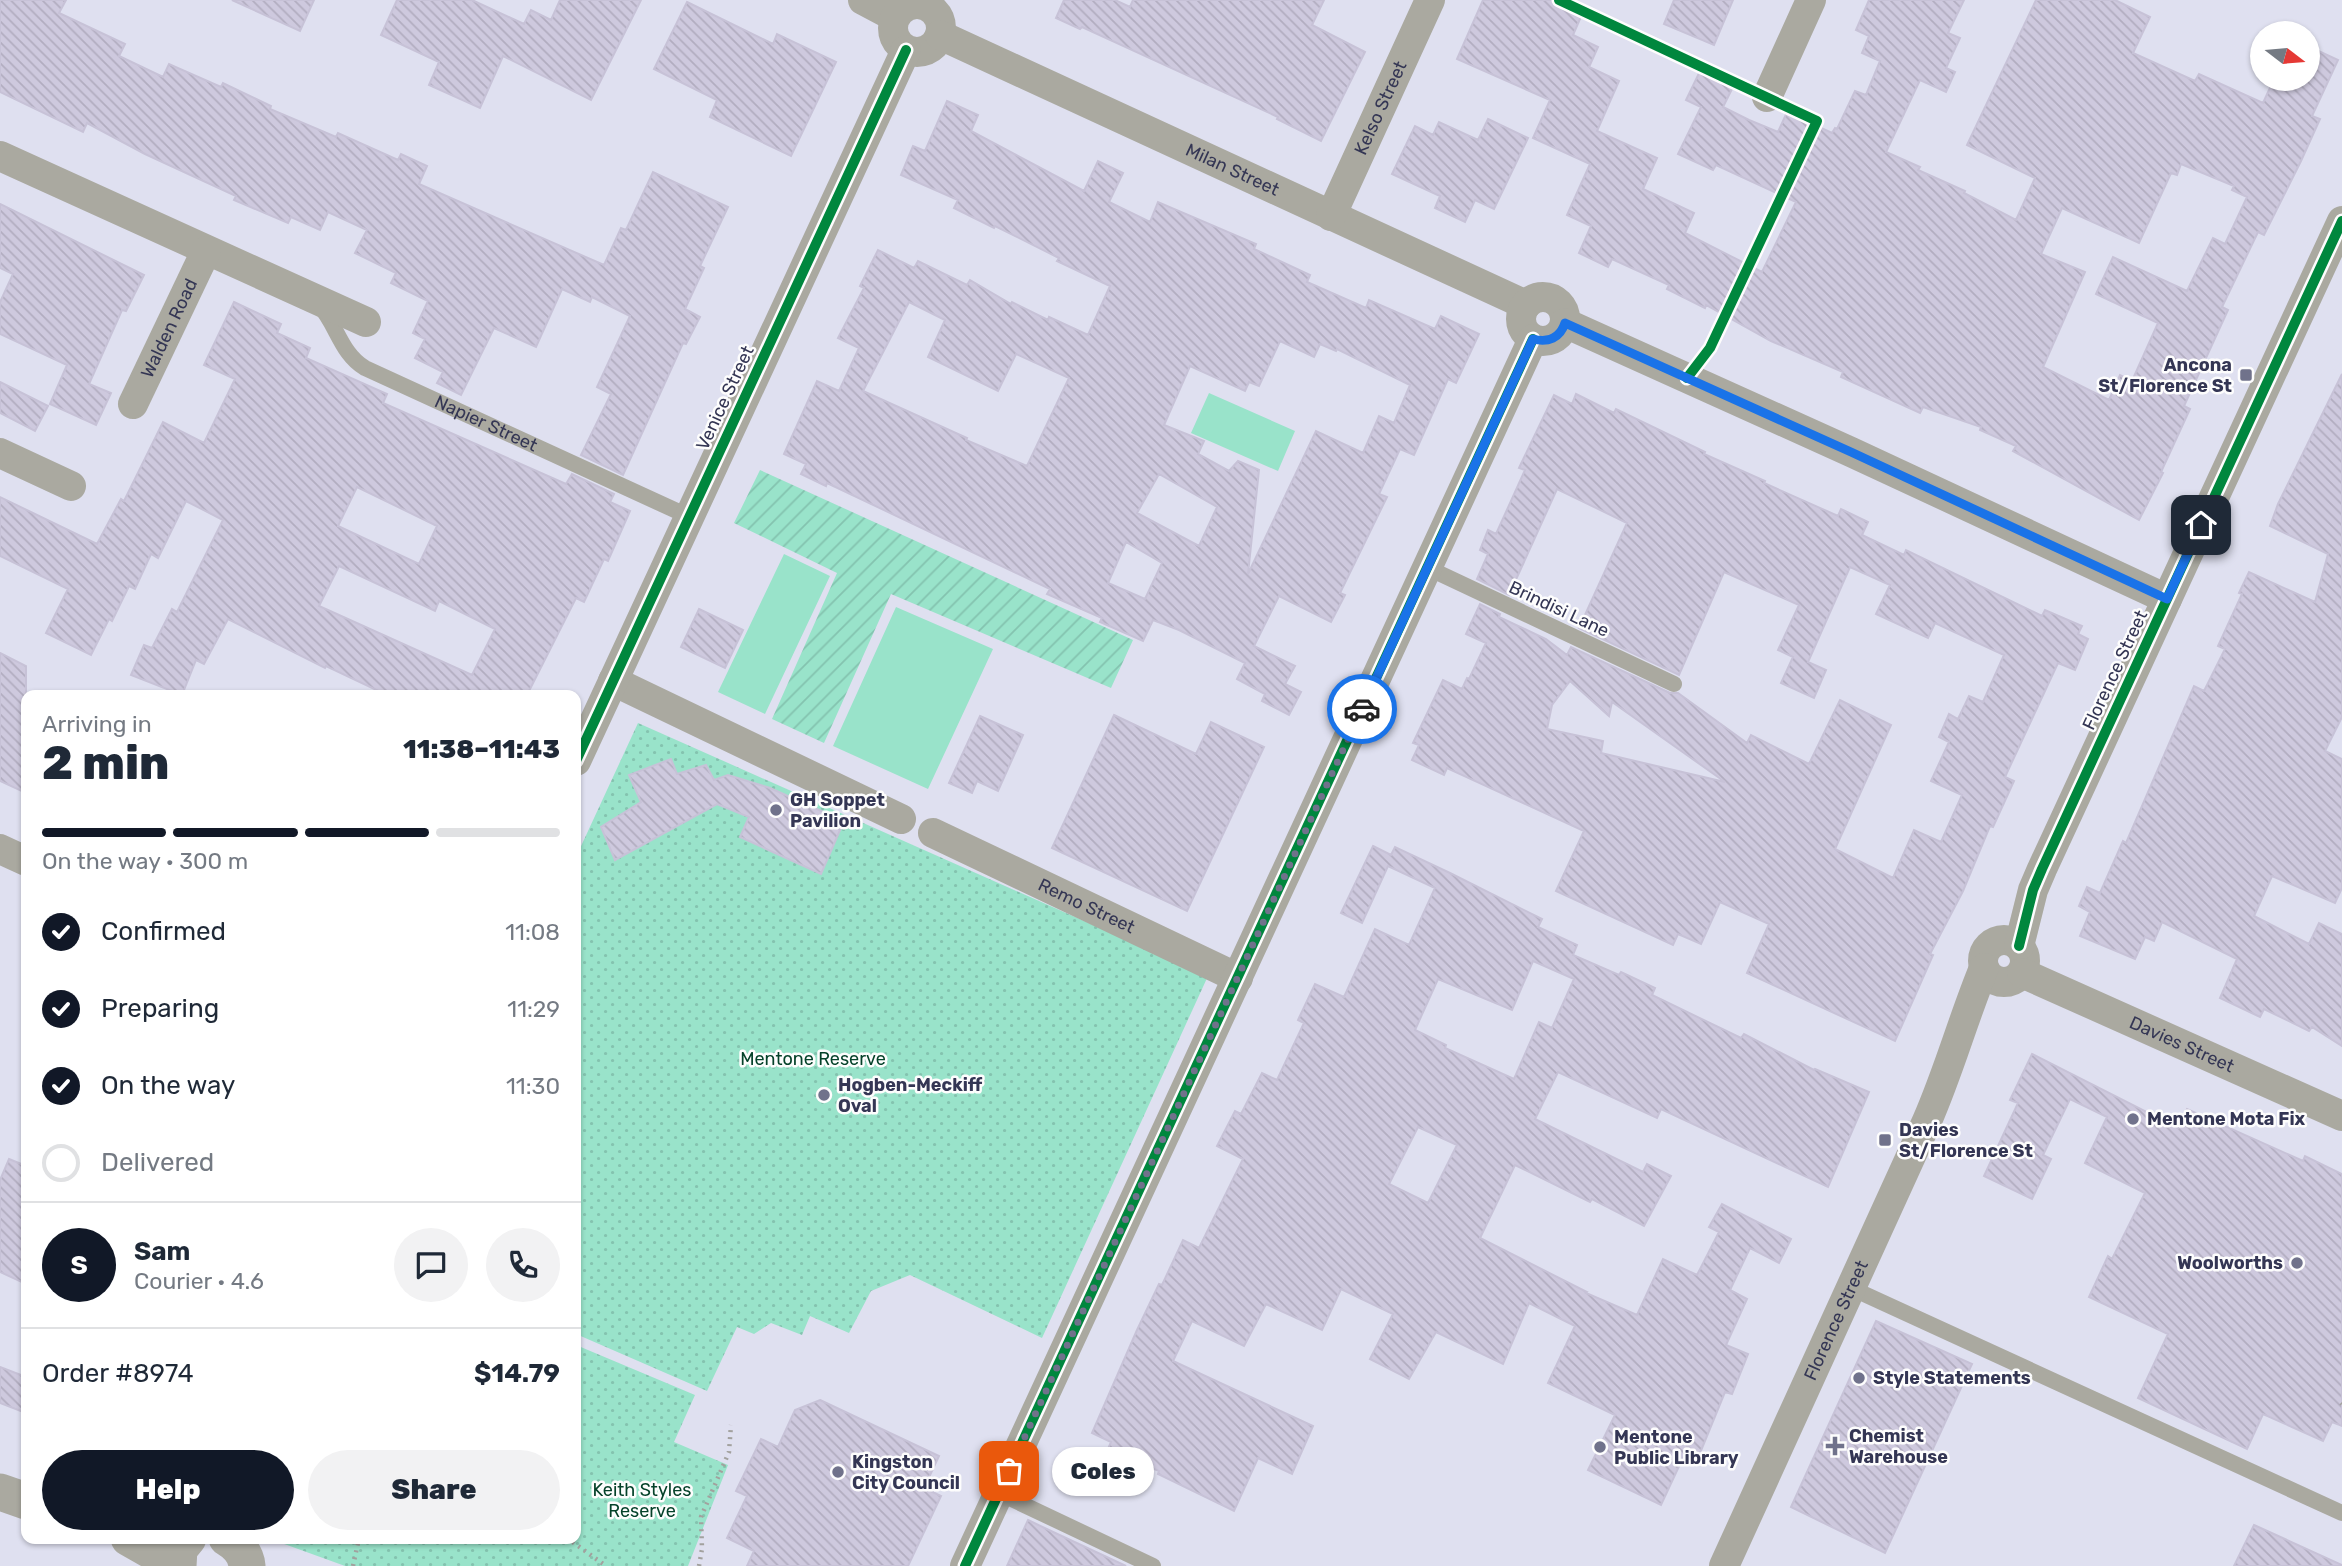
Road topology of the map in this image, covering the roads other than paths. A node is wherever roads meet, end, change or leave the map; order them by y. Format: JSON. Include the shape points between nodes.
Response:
{"nodes":[{"id":1,"x":863,"y":0,"type":"edge"},
{"id":2,"x":1430,"y":0,"type":"edge"},
{"id":3,"x":1811,"y":0,"type":"edge"},
{"id":4,"x":895,"y":17,"type":"junction"},
{"id":5,"x":940,"y":35,"type":"junction"},
{"id":6,"x":906,"y":50,"type":"junction"},
{"id":7,"x":1766,"y":97,"type":"dead end"},
{"id":8,"x":0,"y":156,"type":"edge"},
{"id":9,"x":1331,"y":216,"type":"junction"},
{"id":10,"x":2338,"y":238,"type":"edge"},
{"id":11,"x":206,"y":251,"type":"junction"},
{"id":12,"x":309,"y":297,"type":"junction"},
{"id":13,"x":1526,"y":305,"type":"junction"},
{"id":14,"x":366,"y":322,"type":"dead end"},
{"id":15,"x":1565,"y":323,"type":"junction"},
{"id":16,"x":1533,"y":339,"type":"junction"},
{"id":17,"x":133,"y":404,"type":"dead end"},
{"id":18,"x":0,"y":453,"type":"edge"},
{"id":19,"x":71,"y":486,"type":"dead end"},
{"id":20,"x":690,"y":517,"type":"junction"},
{"id":21,"x":1427,"y":568,"type":"junction"},
{"id":22,"x":2167,"y":599,"type":"junction"},
{"id":23,"x":613,"y":681,"type":"junction"},
{"id":24,"x":1674,"y":684,"type":"dead end"},
{"id":25,"x":581,"y":750,"type":"edge"},
{"id":26,"x":901,"y":819,"type":"dead end"},
{"id":27,"x":933,"y":833,"type":"dead end"},
{"id":28,"x":0,"y":849,"type":"edge"},
{"id":29,"x":21,"y":859,"type":"edge"},
{"id":30,"x":2006,"y":962,"type":"junction"},
{"id":31,"x":1238,"y":978,"type":"junction"},
{"id":32,"x":2342,"y":1116,"type":"edge"},
{"id":33,"x":1851,"y":1288,"type":"junction"},
{"id":34,"x":0,"y":1492,"type":"edge"},
{"id":35,"x":999,"y":1493,"type":"junction"},
{"id":36,"x":21,"y":1499,"type":"edge"},
{"id":37,"x":2342,"y":1513,"type":"edge"},
{"id":38,"x":140,"y":1544,"type":"edge"},
{"id":39,"x":183,"y":1544,"type":"edge"},
{"id":40,"x":176,"y":1566,"type":"edge"},
{"id":41,"x":965,"y":1566,"type":"edge"},
{"id":42,"x":1153,"y":1566,"type":"edge"},
{"id":43,"x":1724,"y":1566,"type":"edge"}],
"edges":[{"from":1,"to":4,"type":"street"},
{"from":2,"to":9,"type":"street","name":"Kelso Street"},
{"from":3,"to":7,"type":"street"},
{"from":4,"to":5,"type":"street","via":[[905,6],[926,5],[940,20]]},
{"from":4,"to":6,"type":"street","via":[[892,32]]},
{"from":5,"to":6,"type":"street","via":[[927,51]]},
{"from":5,"to":9,"type":"street","name":"Milan Street"},
{"from":6,"to":20,"type":"street","name":"Venice Street"},
{"from":8,"to":11,"type":"street","name":"Napier Street"},
{"from":9,"to":13,"type":"street","name":"Milan Street"},
{"from":10,"to":22,"type":"street","name":"Florence Street"},
{"from":11,"to":12,"type":"street","name":"Napier Street"},
{"from":11,"to":17,"type":"street","name":"Walden Road"},
{"from":12,"to":14,"type":"street","name":"Napier Street"},
{"from":12,"to":20,"type":"lane","name":"Napier Street","via":[[324,311],[359,365]]},
{"from":13,"to":15,"type":"street","via":[[1538,297],[1552,298],[1563,308]]},
{"from":13,"to":16,"type":"street","via":[[1521,324]]},
{"from":15,"to":16,"type":"street","via":[[1553,338]]},
{"from":15,"to":22,"type":"street"},
{"from":16,"to":21,"type":"street"},
{"from":18,"to":19,"type":"street"},
{"from":20,"to":23,"type":"street","name":"Venice Street"},
{"from":21,"to":24,"type":"lane","name":"Brindisi Lane"},
{"from":21,"to":31,"type":"street"},
{"from":22,"to":30,"type":"street","name":"Florence Street","via":[[2033,890]]},
{"from":23,"to":25,"type":"street","name":"Venice Street"},
{"from":23,"to":26,"type":"street"},
{"from":27,"to":31,"type":"street","name":"Remo Street"},
{"from":28,"to":29,"type":"street"},
{"from":30,"to":32,"type":"street","name":"Davies Street"},
{"from":30,"to":33,"type":"street","name":"Florence Street","via":[[1947,1076]]},
{"from":31,"to":35,"type":"street"},
{"from":33,"to":37,"type":"lane"},
{"from":33,"to":43,"type":"street","name":"Florence Street"},
{"from":34,"to":36,"type":"street"},
{"from":35,"to":41,"type":"street"},
{"from":35,"to":42,"type":"lane"},
{"from":38,"to":40,"type":"street"},
{"from":39,"to":40,"type":"street"}]}
